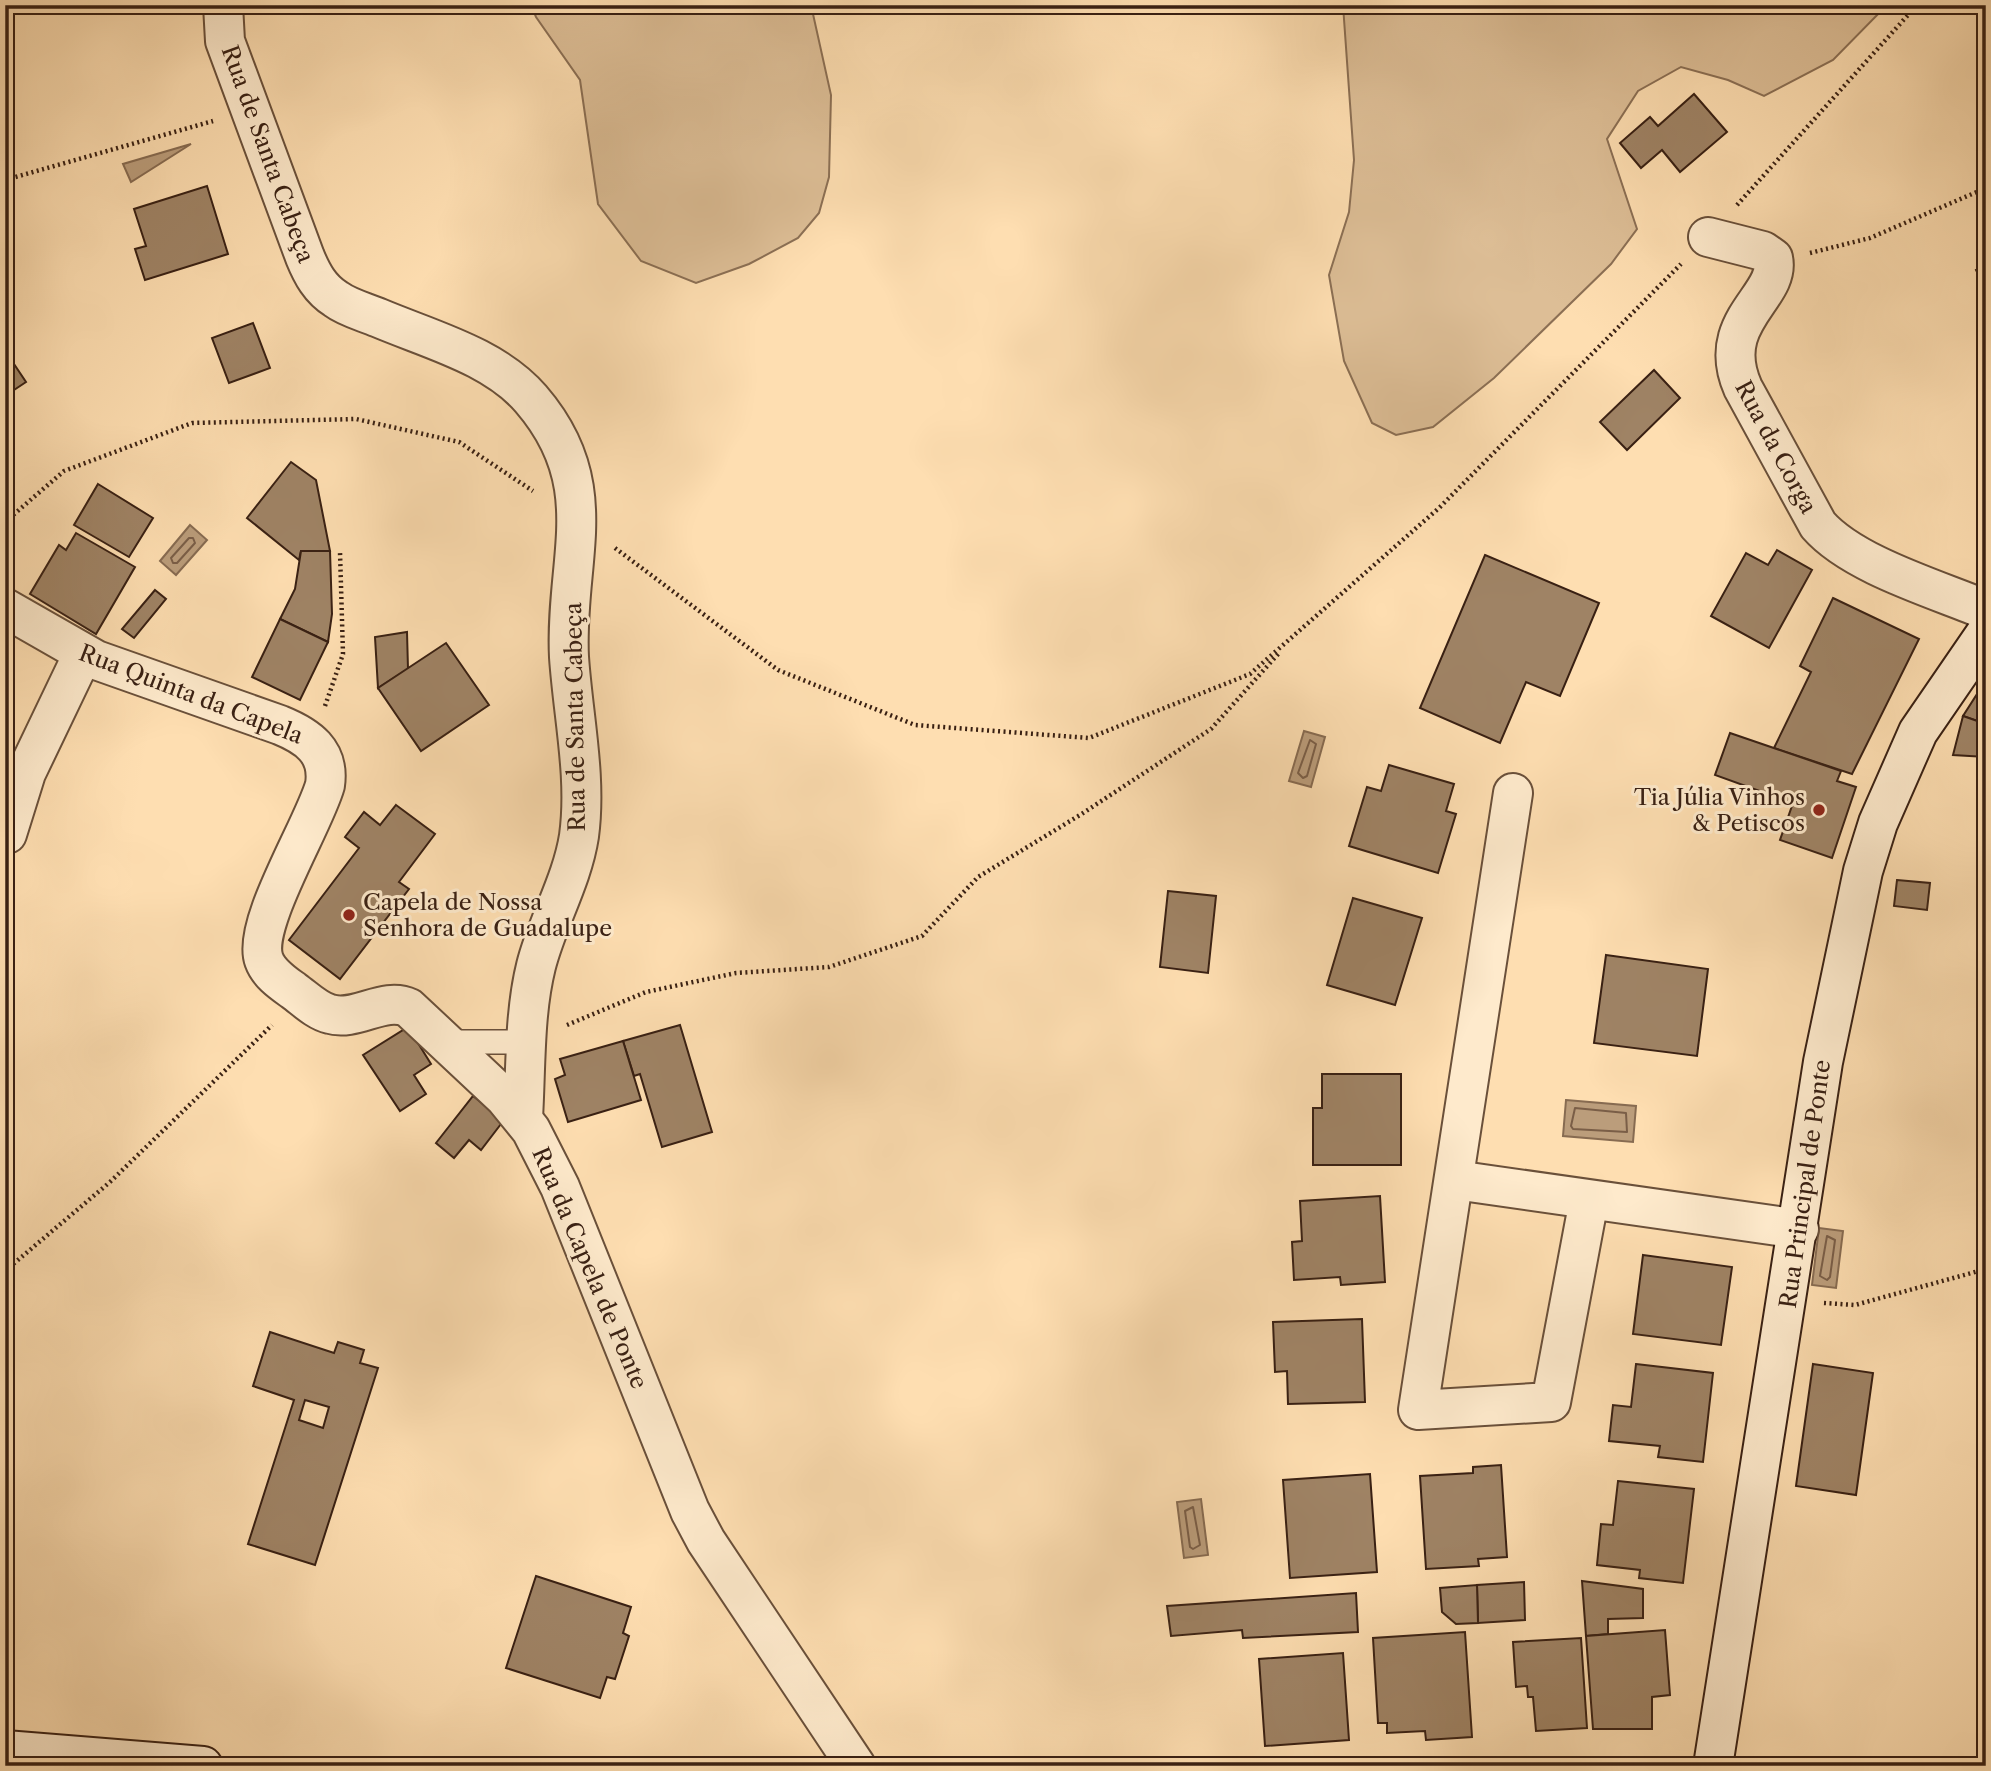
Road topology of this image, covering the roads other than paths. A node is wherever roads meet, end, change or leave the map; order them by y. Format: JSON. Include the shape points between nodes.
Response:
{"nodes":[{"id":1,"x":223,"y":5,"type":"edge"},
{"id":2,"x":1708,"y":237,"type":"road end"},
{"id":3,"x":5,"y":608,"type":"edge"},
{"id":4,"x":1986,"y":610,"type":"edge"},
{"id":5,"x":1986,"y":633,"type":"edge"},
{"id":6,"x":83,"y":654,"type":"junction"},
{"id":7,"x":319,"y":756,"type":"joint"},
{"id":8,"x":1513,"y":793,"type":"dead end"},
{"id":9,"x":7,"y":834,"type":"edge"},
{"id":10,"x":447,"y":1042,"type":"junction"},
{"id":11,"x":528,"y":1042,"type":"junction"},
{"id":12,"x":523,"y":1118,"type":"junction"},
{"id":13,"x":1455,"y":1180,"type":"junction"},
{"id":14,"x":1588,"y":1200,"type":"junction"},
{"id":15,"x":1799,"y":1229,"type":"junction"},
{"id":16,"x":829,"y":1725,"type":"junction"},
{"id":17,"x":5,"y":1750,"type":"edge"},
{"id":18,"x":203,"y":1766,"type":"edge"},
{"id":19,"x":823,"y":1766,"type":"edge"},
{"id":20,"x":856,"y":1766,"type":"edge"},
{"id":21,"x":1713,"y":1766,"type":"edge"}],
"edges":[{"from":1,"to":11,"type":"street","name":"Rua de Santa Cabeça","via":[[225,41],[305,257],[320,285],[346,305],[482,362],[516,384],[540,410],[572,476],[579,521],[569,645],[580,825],[575,855],[534,976]]},
{"from":2,"to":4,"type":"street","name":"Rua da Corga","via":[[1763,251],[1774,261],[1772,276],[1737,337],[1735,363],[1743,388],[1804,505],[1826,534],[1847,550]]},
{"from":3,"to":6,"type":"street","name":"Rua Quinta da Capela"},
{"from":5,"to":15,"type":"street","name":"Rua Principal de Ponte","via":[[1918,732],[1870,845],[1829,1029]]},
{"from":6,"to":7,"type":"street","name":"Rua Quinta da Capela","via":[[280,724]]},
{"from":6,"to":9,"type":"street","via":[[26,773]]},
{"from":7,"to":10,"type":"street","name":"Rua da Capela de Ponte","via":[[320,799],[262,938],[267,965],[323,1012],[338,1016],[405,1006]]},
{"from":8,"to":13,"type":"street"},
{"from":10,"to":11,"type":"lane"},
{"from":10,"to":12,"type":"street","name":"Rua da Capela de Ponte"},
{"from":11,"to":12,"type":"street","name":"Rua de Santa Cabeça"},
{"from":12,"to":16,"type":"street","name":"Rua da Capela de Ponte","via":[[560,1187],[690,1511]]},
{"from":13,"to":14,"type":"street"},
{"from":13,"to":14,"type":"street","via":[[1418,1410],[1551,1402]]},
{"from":14,"to":15,"type":"street"},
{"from":15,"to":21,"type":"street","name":"Rua Principal de Ponte"},
{"from":16,"to":19,"type":"street"},
{"from":16,"to":20,"type":"street","name":"Rua da Capela de Ponte"},
{"from":17,"to":18,"type":"street"}]}
